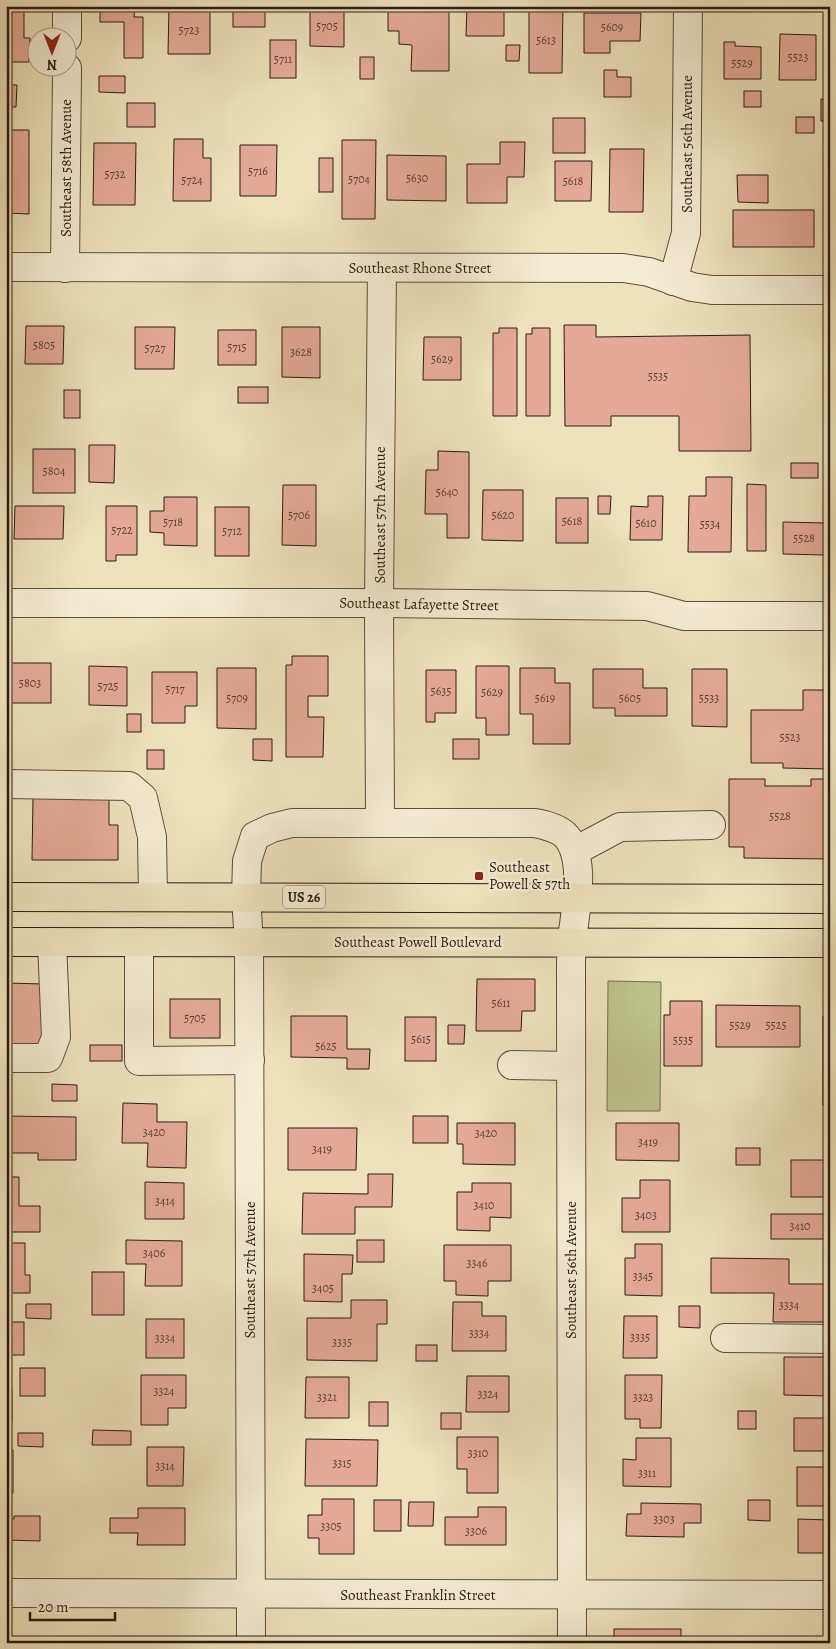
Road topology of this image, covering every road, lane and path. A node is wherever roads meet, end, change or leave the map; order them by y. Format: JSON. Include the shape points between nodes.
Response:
{"nodes":[{"id":1,"x":67,"y":6,"type":"edge"},
{"id":2,"x":688,"y":6,"type":"edge"},
{"id":3,"x":67,"y":28,"type":"edge"},
{"id":4,"x":67,"y":78,"type":"edge"},
{"id":5,"x":6,"y":267,"type":"edge"},
{"id":6,"x":65,"y":268,"type":"junction"},
{"id":7,"x":382,"y":268,"type":"junction"},
{"id":8,"x":674,"y":281,"type":"junction"},
{"id":9,"x":830,"y":290,"type":"edge"},
{"id":10,"x":6,"y":603,"type":"edge"},
{"id":11,"x":379,"y":603,"type":"junction"},
{"id":12,"x":830,"y":616,"type":"edge"},
{"id":13,"x":6,"y":784,"type":"edge"},
{"id":14,"x":380,"y":823,"type":"junction"},
{"id":15,"x":711,"y":825,"type":"dead end"},
{"id":16,"x":575,"y":851,"type":"junction"},
{"id":17,"x":6,"y":897,"type":"edge"},
{"id":18,"x":153,"y":897,"type":"junction"},
{"id":19,"x":246,"y":897,"type":"junction"},
{"id":20,"x":577,"y":898,"type":"junction"},
{"id":21,"x":830,"y":899,"type":"edge"},
{"id":22,"x":6,"y":942,"type":"edge"},
{"id":23,"x":52,"y":942,"type":"junction"},
{"id":24,"x":140,"y":942,"type":"junction"},
{"id":25,"x":249,"y":942,"type":"junction"},
{"id":26,"x":572,"y":942,"type":"junction"},
{"id":27,"x":830,"y":943,"type":"edge"},
{"id":28,"x":6,"y":1058,"type":"edge"},
{"id":29,"x":250,"y":1060,"type":"junction"},
{"id":30,"x":512,"y":1065,"type":"dead end"},
{"id":31,"x":571,"y":1066,"type":"junction"},
{"id":32,"x":725,"y":1338,"type":"dead end"},
{"id":33,"x":830,"y":1338,"type":"edge"},
{"id":34,"x":6,"y":1594,"type":"edge"},
{"id":35,"x":252,"y":1595,"type":"junction"},
{"id":36,"x":572,"y":1595,"type":"junction"},
{"id":37,"x":830,"y":1595,"type":"edge"},
{"id":38,"x":251,"y":1643,"type":"edge"},
{"id":39,"x":572,"y":1643,"type":"edge"}],
"edges":[{"from":1,"to":3,"type":"street"},
{"from":2,"to":8,"type":"street","name":"Southeast 56th Avenue","via":[[686,233]]},
{"from":4,"to":6,"type":"street","name":"Southeast 58th Avenue"},
{"from":5,"to":6,"type":"street","name":"Southeast Rhone Street"},
{"from":6,"to":7,"type":"street","name":"Southeast Rhone Street"},
{"from":7,"to":8,"type":"street","name":"Southeast Rhone Street","via":[[623,268],[649,272]]},
{"from":7,"to":11,"type":"street","name":"Southeast 57th Avenue"},
{"from":8,"to":9,"type":"street","name":"Southeast Rhone Street","via":[[712,290]]},
{"from":10,"to":11,"type":"street","name":"Southeast Lafayette Street"},
{"from":11,"to":12,"type":"street","name":"Southeast Lafayette Street","via":[[647,606],[684,616]]},
{"from":11,"to":14,"type":"street","name":"Southeast 57th Avenue"},
{"from":13,"to":18,"type":"street","via":[[128,786],[143,798],[152,837]]},
{"from":14,"to":16,"type":"street","via":[[535,823],[552,826],[564,835]]},
{"from":14,"to":19,"type":"street","name":"Southeast 57th Avenue","via":[[292,823],[255,836],[247,861]]},
{"from":15,"to":16,"type":"street","via":[[620,826]]},
{"from":16,"to":20,"type":"street","name":"Southeast 56th Avenue"},
{"from":17,"to":18,"type":"main road","number":"US 26"},
{"from":18,"to":19,"type":"main road","number":"US 26"},
{"from":19,"to":20,"type":"main road","number":"US 26"},
{"from":19,"to":25,"type":"street","name":"Southeast 57th Avenue"},
{"from":20,"to":21,"type":"main road","number":"US 26"},
{"from":20,"to":26,"type":"street","name":"Southeast 56th Avenue"},
{"from":22,"to":23,"type":"main road","name":"Southeast Powell Boulevard"},
{"from":23,"to":24,"type":"main road","name":"Southeast Powell Boulevard"},
{"from":23,"to":28,"type":"street","via":[[56,1037],[48,1058]]},
{"from":24,"to":25,"type":"main road","name":"Southeast Powell Boulevard"},
{"from":24,"to":29,"type":"street","via":[[140,1061]]},
{"from":25,"to":26,"type":"main road","name":"Southeast Powell Boulevard"},
{"from":25,"to":29,"type":"street","name":"Southeast 57th Avenue"},
{"from":26,"to":27,"type":"main road","name":"Southeast Powell Boulevard"},
{"from":26,"to":31,"type":"street","name":"Southeast 56th Avenue"},
{"from":29,"to":35,"type":"street","name":"Southeast 57th Avenue"},
{"from":30,"to":31,"type":"street"},
{"from":31,"to":36,"type":"street","name":"Southeast 56th Avenue"},
{"from":32,"to":33,"type":"street"},
{"from":34,"to":35,"type":"street","name":"Southeast Franklin Street"},
{"from":35,"to":36,"type":"street","name":"Southeast Franklin Street"},
{"from":35,"to":38,"type":"street","name":"Southeast 57th Avenue"},
{"from":36,"to":37,"type":"street","name":"Southeast Franklin Street"},
{"from":36,"to":39,"type":"street","name":"Southeast 56th Avenue"}]}
